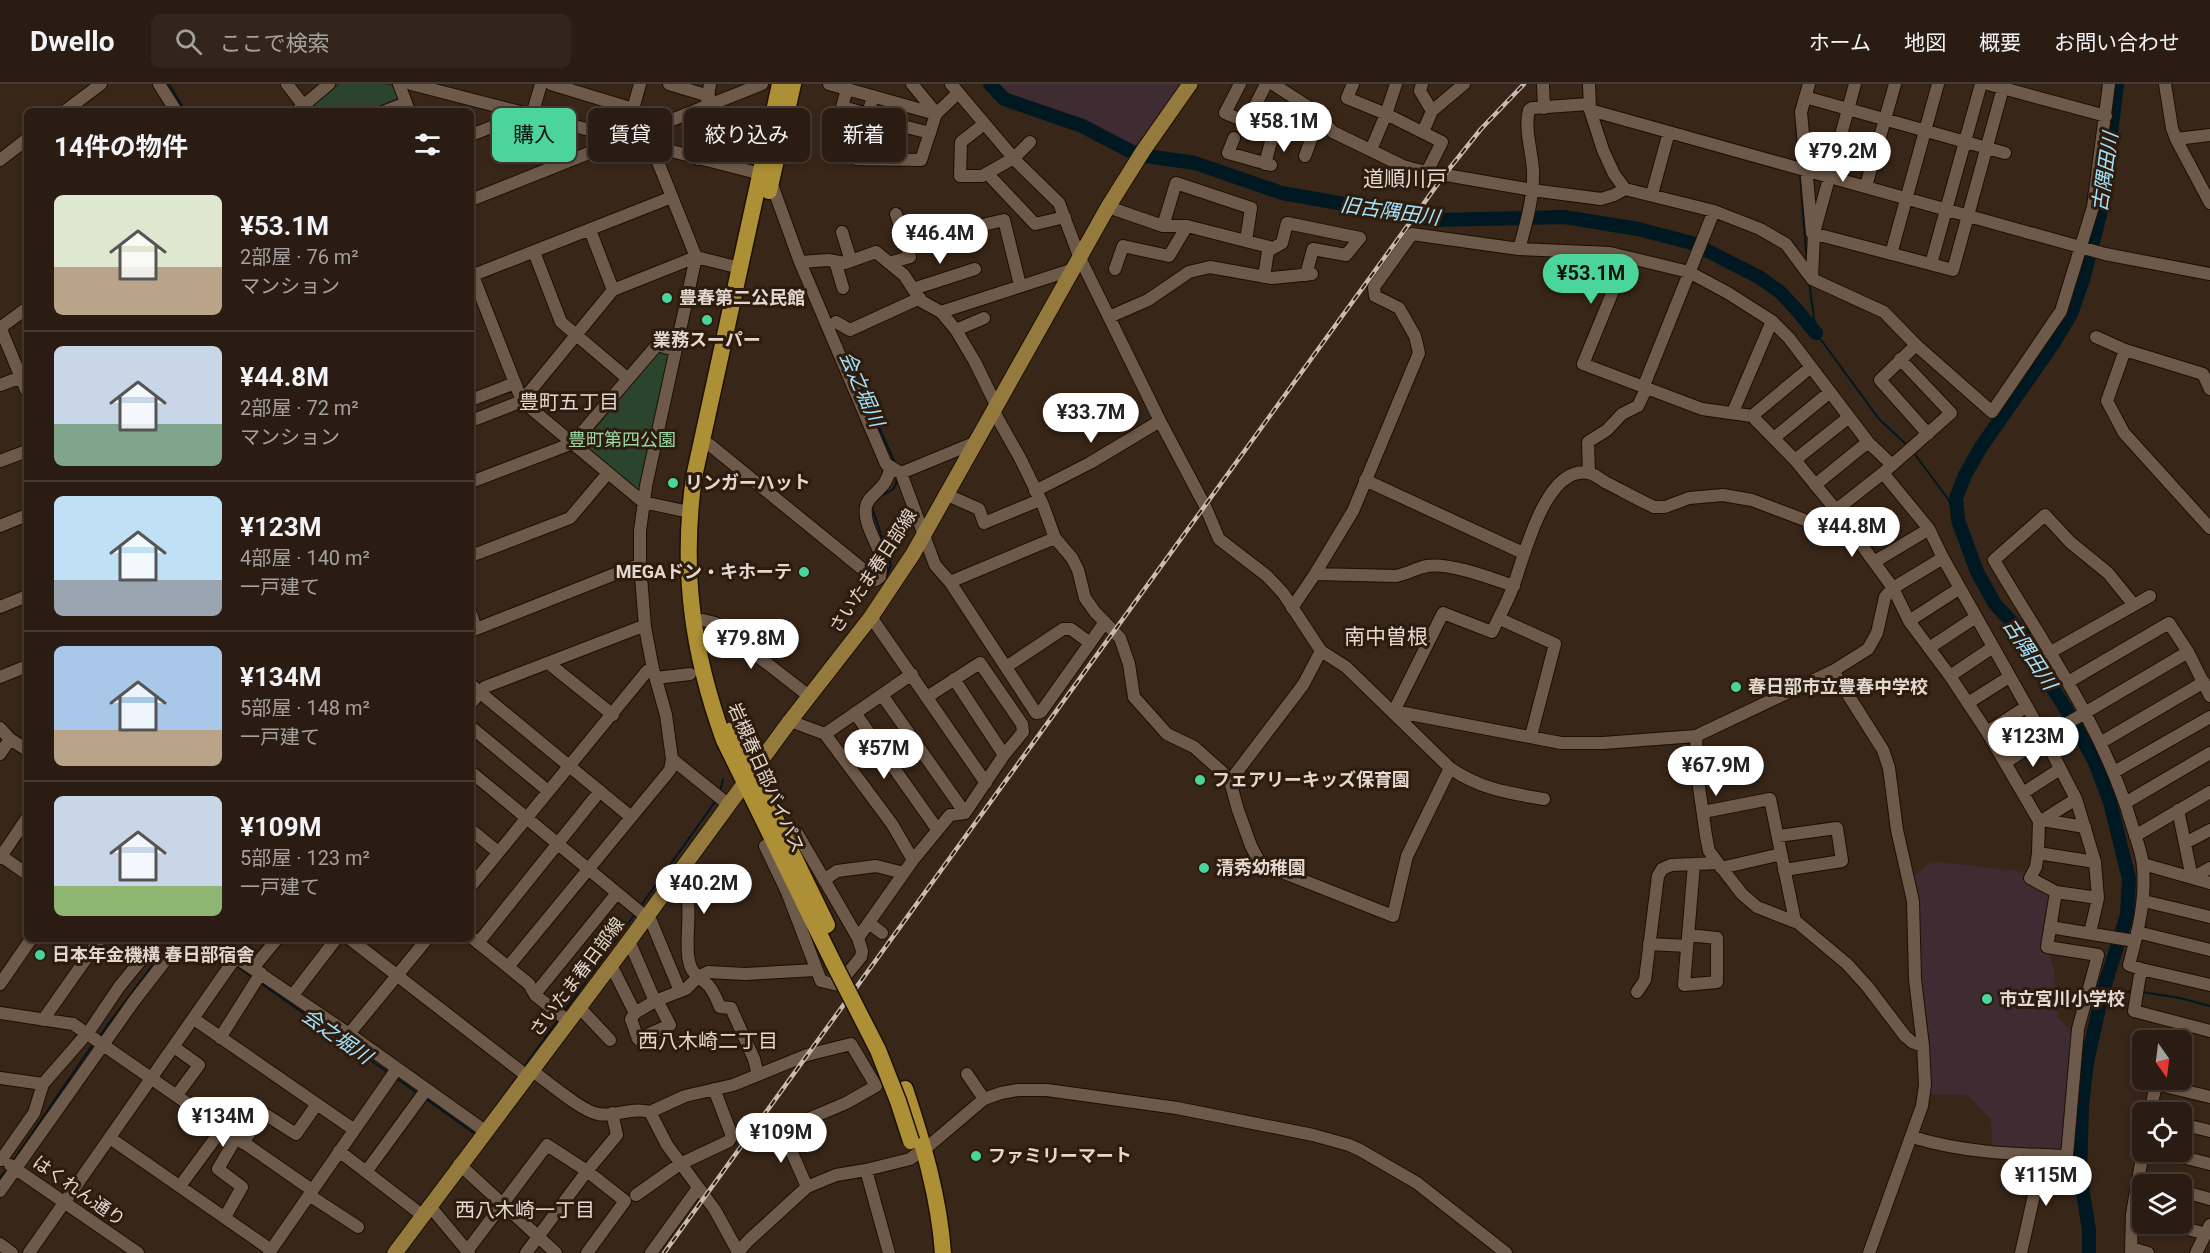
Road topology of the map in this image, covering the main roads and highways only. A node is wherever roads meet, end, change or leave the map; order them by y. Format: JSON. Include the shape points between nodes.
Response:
{"nodes":[{"id":1,"x":780,"y":84,"type":"edge"},
{"id":2,"x":793,"y":84,"type":"edge"},
{"id":3,"x":1190,"y":84,"type":"edge"},
{"id":4,"x":766,"y":178,"type":"junction"},
{"id":5,"x":749,"y":778,"type":"junction"},
{"id":6,"x":918,"y":1146,"type":"junction"},
{"id":7,"x":399,"y":1251,"type":"edge"},
{"id":8,"x":934,"y":1253,"type":"edge"},
{"id":9,"x":943,"y":1253,"type":"edge"}],
"edges":[{"from":1,"to":4,"type":"highway","name":"岩槻春日部バイパス"},
{"from":2,"to":4,"type":"highway","name":"岩槻春日部バイパス"},
{"from":3,"to":5,"type":"main road","name":"さいたま春日部線","via":[[1140,155],[1079,256],[913,554],[871,617]]},
{"from":4,"to":5,"type":"highway","name":"岩槻春日部バイパス","via":[[710,446],[698,539],[708,651]]},
{"from":4,"to":5,"type":"highway","name":"岩槻春日部バイパス","via":[[740,268],[709,402],[687,539],[698,653],[724,740]]},
{"from":5,"to":6,"type":"highway","name":"岩槻春日部バイパス","via":[[905,1089]]},
{"from":5,"to":7,"type":"main road","name":"さいたま春日部線","via":[[722,799],[676,875],[641,912],[629,942],[481,1129]]},
{"from":6,"to":8,"type":"highway","name":"岩槻春日部バイパス"},
{"from":6,"to":9,"type":"highway","name":"岩槻春日部バイパス","via":[[937,1204]]}]}
